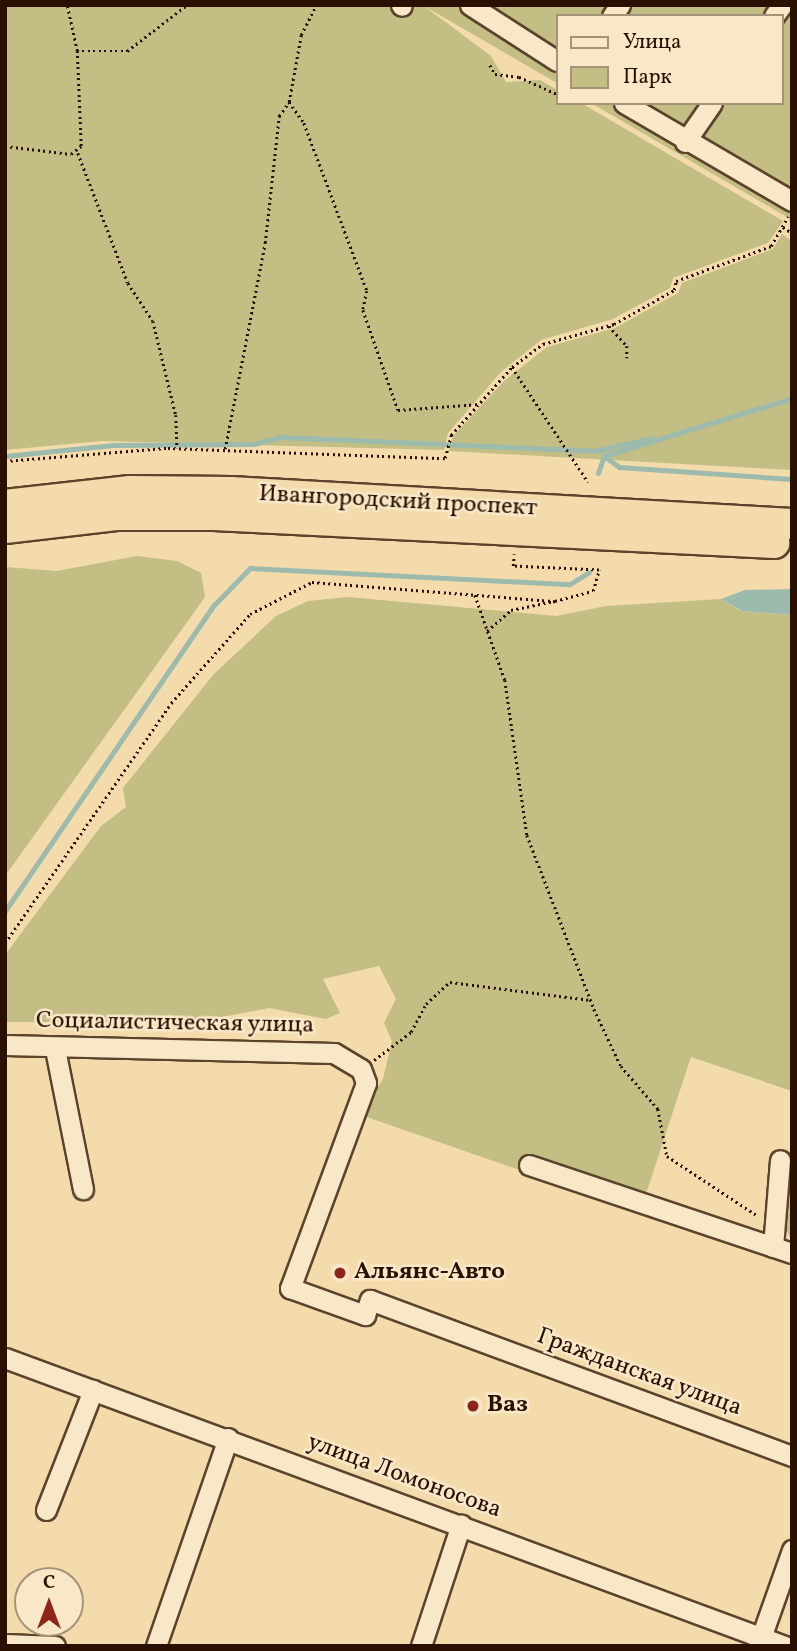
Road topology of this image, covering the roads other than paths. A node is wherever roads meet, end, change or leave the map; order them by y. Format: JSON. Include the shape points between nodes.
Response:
{"nodes":[{"id":1,"x":470,"y":5,"type":"edge"},
{"id":2,"x":556,"y":60,"type":"edge"},
{"id":3,"x":627,"y":105,"type":"edge"},
{"id":4,"x":711,"y":105,"type":"edge"},
{"id":5,"x":685,"y":142,"type":"junction"},
{"id":6,"x":792,"y":201,"type":"edge"},
{"id":7,"x":5,"y":505,"type":"edge"},
{"id":8,"x":792,"y":524,"type":"edge"},
{"id":9,"x":5,"y":528,"type":"edge"},
{"id":10,"x":792,"y":544,"type":"edge"},
{"id":11,"x":5,"y":1045,"type":"edge"},
{"id":12,"x":55,"y":1049,"type":"junction"},
{"id":13,"x":352,"y":1129,"type":"joint"},
{"id":14,"x":780,"y":1160,"type":"dead end"},
{"id":15,"x":528,"y":1165,"type":"dead end"},
{"id":16,"x":83,"y":1189,"type":"dead end"},
{"id":17,"x":778,"y":1242,"type":"edge"},
{"id":18,"x":5,"y":1358,"type":"edge"},
{"id":19,"x":93,"y":1390,"type":"junction"},
{"id":20,"x":228,"y":1438,"type":"junction"},
{"id":21,"x":792,"y":1456,"type":"edge"},
{"id":22,"x":46,"y":1510,"type":"dead end"},
{"id":23,"x":461,"y":1524,"type":"junction"},
{"id":24,"x":792,"y":1550,"type":"edge"},
{"id":25,"x":759,"y":1642,"type":"edge"},
{"id":26,"x":5,"y":1644,"type":"edge"},
{"id":27,"x":55,"y":1646,"type":"edge"},
{"id":28,"x":156,"y":1646,"type":"edge"},
{"id":29,"x":421,"y":1646,"type":"edge"},
{"id":30,"x":785,"y":1646,"type":"edge"}],
"edges":[{"from":1,"to":2,"type":"street"},
{"from":3,"to":5,"type":"street"},
{"from":4,"to":5,"type":"street"},
{"from":5,"to":6,"type":"street"},
{"from":7,"to":8,"type":"highway","name":"Ивангородский проспект","via":[[130,491],[231,492]]},
{"from":9,"to":10,"type":"highway","name":"Ивангородский проспект","via":[[118,515],[214,515]]},
{"from":11,"to":12,"type":"street","name":"Социалистическая улица"},
{"from":12,"to":13,"type":"street","name":"Социалистическая улица","via":[[322,1050],[361,1069],[366,1083]]},
{"from":12,"to":16,"type":"street"},
{"from":13,"to":21,"type":"street","name":"Гражданская улица","via":[[289,1288],[365,1315],[370,1300]]},
{"from":14,"to":17,"type":"street"},
{"from":15,"to":17,"type":"street"},
{"from":18,"to":19,"type":"street","name":"улица Ломоносова"},
{"from":19,"to":20,"type":"street","name":"улица Ломоносова"},
{"from":19,"to":22,"type":"street"},
{"from":20,"to":23,"type":"street","name":"улица Ломоносова"},
{"from":20,"to":28,"type":"street"},
{"from":23,"to":25,"type":"street","name":"улица Ломоносова"},
{"from":23,"to":29,"type":"street"},
{"from":24,"to":25,"type":"street"},
{"from":25,"to":30,"type":"street","name":"улица Ломоносова"},
{"from":26,"to":27,"type":"street"}]}
